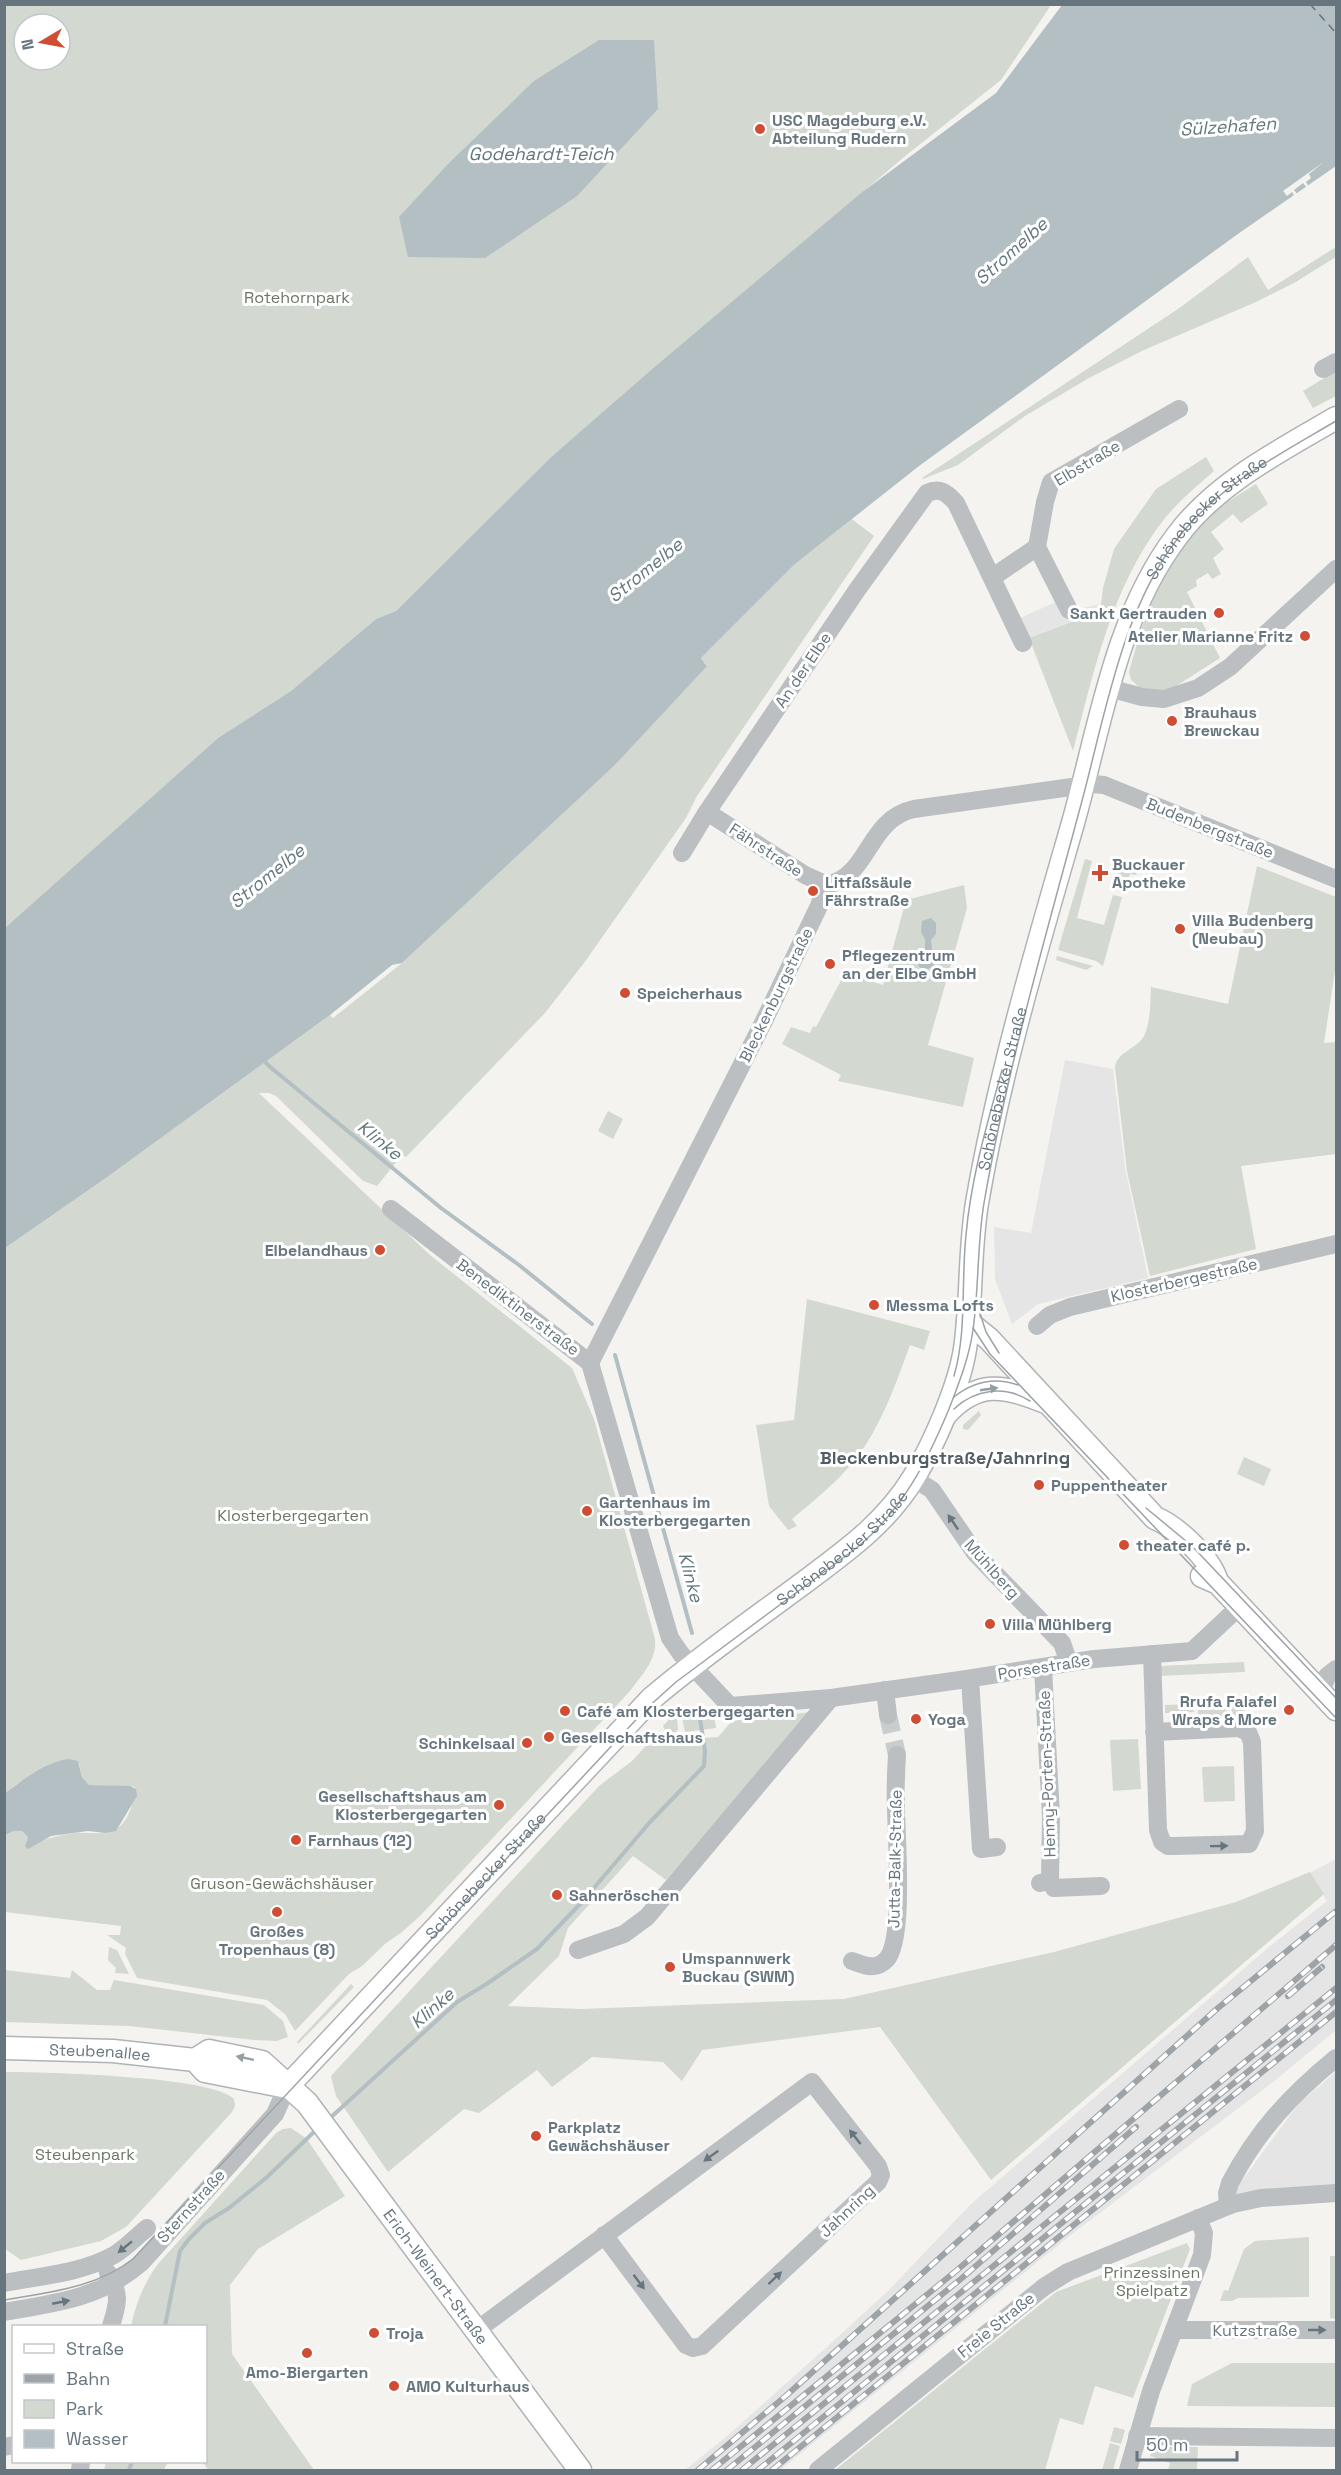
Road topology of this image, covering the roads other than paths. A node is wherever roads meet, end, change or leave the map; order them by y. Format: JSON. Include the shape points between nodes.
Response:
{"nodes":[{"id":1,"x":1179,"y":409,"type":"dead end"},
{"id":2,"x":1336,"y":418,"type":"edge"},
{"id":3,"x":1037,"y":547,"type":"junction"},
{"id":4,"x":1336,"y":569,"type":"edge"},
{"id":5,"x":993,"y":577,"type":"junction"},
{"id":6,"x":1069,"y":610,"type":"dead end"},
{"id":7,"x":1023,"y":643,"type":"dead end"},
{"id":8,"x":1109,"y":688,"type":"junction"},
{"id":9,"x":1083,"y":786,"type":"junction"},
{"id":10,"x":707,"y":812,"type":"junction"},
{"id":11,"x":682,"y":853,"type":"dead end"},
{"id":12,"x":1336,"y":879,"type":"edge"},
{"id":13,"x":827,"y":885,"type":"junction"},
{"id":14,"x":391,"y":1209,"type":"dead end"},
{"id":15,"x":1336,"y":1244,"type":"edge"},
{"id":16,"x":968,"y":1322,"type":"junction"},
{"id":17,"x":1037,"y":1326,"type":"dead end"},
{"id":18,"x":590,"y":1363,"type":"junction"},
{"id":19,"x":1047,"y":1403,"type":"junction"},
{"id":20,"x":941,"y":1419,"type":"junction"},
{"id":21,"x":913,"y":1478,"type":"junction"},
{"id":22,"x":1239,"y":1607,"type":"junction"},
{"id":23,"x":1152,"y":1654,"type":"junction"},
{"id":24,"x":1069,"y":1663,"type":"junction"},
{"id":25,"x":692,"y":1666,"type":"junction"},
{"id":26,"x":1043,"y":1668,"type":"junction"},
{"id":27,"x":1336,"y":1669,"type":"edge"},
{"id":28,"x":970,"y":1679,"type":"junction"},
{"id":29,"x":885,"y":1690,"type":"junction"},
{"id":30,"x":1331,"y":1696,"type":"edge"},
{"id":31,"x":831,"y":1698,"type":"junction"},
{"id":32,"x":888,"y":1715,"type":"tunnel mouth"},
{"id":33,"x":1155,"y":1732,"type":"junction"},
{"id":34,"x":897,"y":1755,"type":"tunnel mouth"},
{"id":35,"x":998,"y":1847,"type":"dead end"},
{"id":36,"x":1101,"y":1886,"type":"dead end"},
{"id":37,"x":578,"y":1950,"type":"dead end"},
{"id":38,"x":852,"y":1961,"type":"dead end"},
{"id":39,"x":4,"y":2048,"type":"edge"},
{"id":40,"x":1336,"y":2058,"type":"edge"},
{"id":41,"x":287,"y":2087,"type":"junction"},
{"id":42,"x":1336,"y":2193,"type":"edge"},
{"id":43,"x":1228,"y":2206,"type":"junction"},
{"id":44,"x":1198,"y":2218,"type":"junction"},
{"id":45,"x":147,"y":2228,"type":"dead end"},
{"id":46,"x":604,"y":2235,"type":"junction"},
{"id":47,"x":100,"y":2262,"type":"junction"},
{"id":48,"x":4,"y":2283,"type":"edge"},
{"id":49,"x":114,"y":2284,"type":"junction"},
{"id":50,"x":4,"y":2312,"type":"edge"},
{"id":51,"x":111,"y":2325,"type":"edge"},
{"id":52,"x":477,"y":2330,"type":"junction"},
{"id":53,"x":1174,"y":2330,"type":"junction"},
{"id":54,"x":1336,"y":2330,"type":"edge"},
{"id":55,"x":1137,"y":2436,"type":"junction"},
{"id":56,"x":1336,"y":2438,"type":"edge"},
{"id":57,"x":580,"y":2470,"type":"edge"},
{"id":58,"x":818,"y":2470,"type":"edge"},
{"id":59,"x":1128,"y":2470,"type":"edge"}],
"edges":[{"from":1,"to":3,"type":"street","name":"Elbstraße","via":[[1051,482]]},
{"from":2,"to":8,"type":"main road","name":"Schönebecker Straße","via":[[1232,483],[1182,529],[1143,591]]},
{"from":3,"to":5,"type":"street"},
{"from":3,"to":6,"type":"street"},
{"from":4,"to":8,"type":"street","via":[[1230,667],[1198,688],[1164,699]]},
{"from":5,"to":7,"type":"street"},
{"from":5,"to":10,"type":"street","name":"An der Elbe","via":[[956,503],[942,491],[930,491],[920,499]]},
{"from":8,"to":9,"type":"main road","name":"Schönebecker Straße"},
{"from":9,"to":12,"type":"street","name":"Budenbergstraße","via":[[1107,786]]},
{"from":9,"to":13,"type":"street","via":[[899,813],[884,826],[852,871]]},
{"from":9,"to":16,"type":"main road","name":"Schönebecker Straße","via":[[988,1145],[975,1215]]},
{"from":10,"to":11,"type":"street","name":"An der Elbe"},
{"from":10,"to":13,"type":"street","name":"Fährstraße","via":[[805,876]]},
{"from":13,"to":18,"type":"street","name":"Bleckenburgstraße","via":[[764,1021]]},
{"from":14,"to":18,"type":"street","name":"Benediktinerstraße"},
{"from":15,"to":17,"type":"street","name":"Klosterbergestraße","via":[[1070,1307],[1050,1315]]},
{"from":16,"to":19,"type":"main road","via":[[989,1339]]},
{"from":16,"to":20,"type":"main road","name":"Schönebecker Straße","via":[[962,1361]]},
{"from":18,"to":25,"type":"street","name":"Benediktinerstraße","via":[[670,1638]]},
{"from":20,"to":19,"type":"main road","one_way":true,"via":[[961,1399],[987,1388],[1011,1389]]},
{"from":19,"to":22,"type":"main road","via":[[1155,1518],[1162,1535],[1200,1575],[1216,1582]]},
{"from":20,"to":21,"type":"main road","name":"Schönebecker Straße"},
{"from":24,"to":21,"type":"street","name":"Mühlberg","one_way":true,"via":[[1062,1643],[975,1553],[932,1491]]},
{"from":21,"to":25,"type":"main road","name":"Schönebecker Straße","via":[[889,1511],[859,1541]]},
{"from":22,"to":23,"type":"street","name":"Porsestraße","via":[[1192,1651]]},
{"from":22,"to":30,"type":"main road"},
{"from":23,"to":24,"type":"street","name":"Porsestraße"},
{"from":23,"to":33,"type":"street"},
{"from":24,"to":26,"type":"street","name":"Porsestraße"},
{"from":25,"to":31,"type":"street","name":"Porsestraße","via":[[733,1707]]},
{"from":25,"to":41,"type":"main road","name":"Schönebecker Straße","via":[[634,1716]]},
{"from":26,"to":28,"type":"street","name":"Porsestraße"},
{"from":26,"to":36,"type":"street","name":"Henny-Porten-Straße","via":[[1052,1816],[1045,1882],[1054,1888]]},
{"from":27,"to":30,"type":"street","via":[[1327,1676]]},
{"from":28,"to":29,"type":"street","name":"Porsestraße"},
{"from":28,"to":35,"type":"street","via":[[981,1848]]},
{"from":29,"to":31,"type":"street","name":"Porsestraße"},
{"from":29,"to":32,"type":"street"},
{"from":31,"to":37,"type":"street","via":[[647,1917],[624,1934]]},
{"from":33,"to":33,"type":"street","one_way":true,"via":[[1158,1830],[1162,1842],[1174,1846],[1245,1845],[1252,1840],[1252,1742],[1248,1732],[1239,1728]]},
{"from":34,"to":38,"type":"street","name":"Jutta-Balk-Straße","via":[[898,1883],[893,1945],[888,1958],[879,1965],[870,1967]]},
{"from":39,"to":41,"type":"main road","name":"Steubenallee","via":[[113,2050],[195,2060],[209,2051],[257,2060]]},
{"from":40,"to":43,"type":"street","via":[[1275,2115],[1230,2183]]},
{"from":41,"to":49,"type":"street","name":"Sternstraße","via":[[275,2114],[141,2263]]},
{"from":41,"to":52,"type":"main road","name":"Erich-Weinert-Straße","via":[[323,2123]]},
{"from":42,"to":43,"type":"street","name":"Freie Straße","via":[[1262,2198]]},
{"from":43,"to":44,"type":"street","name":"Freie Straße"},
{"from":44,"to":53,"type":"street","via":[[1204,2233],[1202,2254]]},
{"from":44,"to":58,"type":"street","name":"Freie Straße","via":[[1068,2272],[1044,2287]]},
{"from":45,"to":47,"type":"street","one_way":true,"via":[[122,2250]]},
{"from":46,"to":46,"type":"street","name":"Jahnring","one_way":true,"via":[[686,2345],[693,2348],[702,2346],[881,2175],[812,2082]]},
{"from":46,"to":52,"type":"street","name":"Jahnring"},
{"from":47,"to":48,"type":"street"},
{"from":47,"to":49,"type":"street"},
{"from":50,"to":49,"type":"street","name":"Sternstraße","one_way":true,"via":[[76,2299]]},
{"from":49,"to":51,"type":"street","via":[[118,2302]]},
{"from":52,"to":57,"type":"main road","name":"Erich-Weinert-Straße"},
{"from":53,"to":54,"type":"street","name":"Kutzstraße","one_way":true},
{"from":53,"to":55,"type":"street"},
{"from":55,"to":56,"type":"street"},
{"from":55,"to":59,"type":"street"}]}
